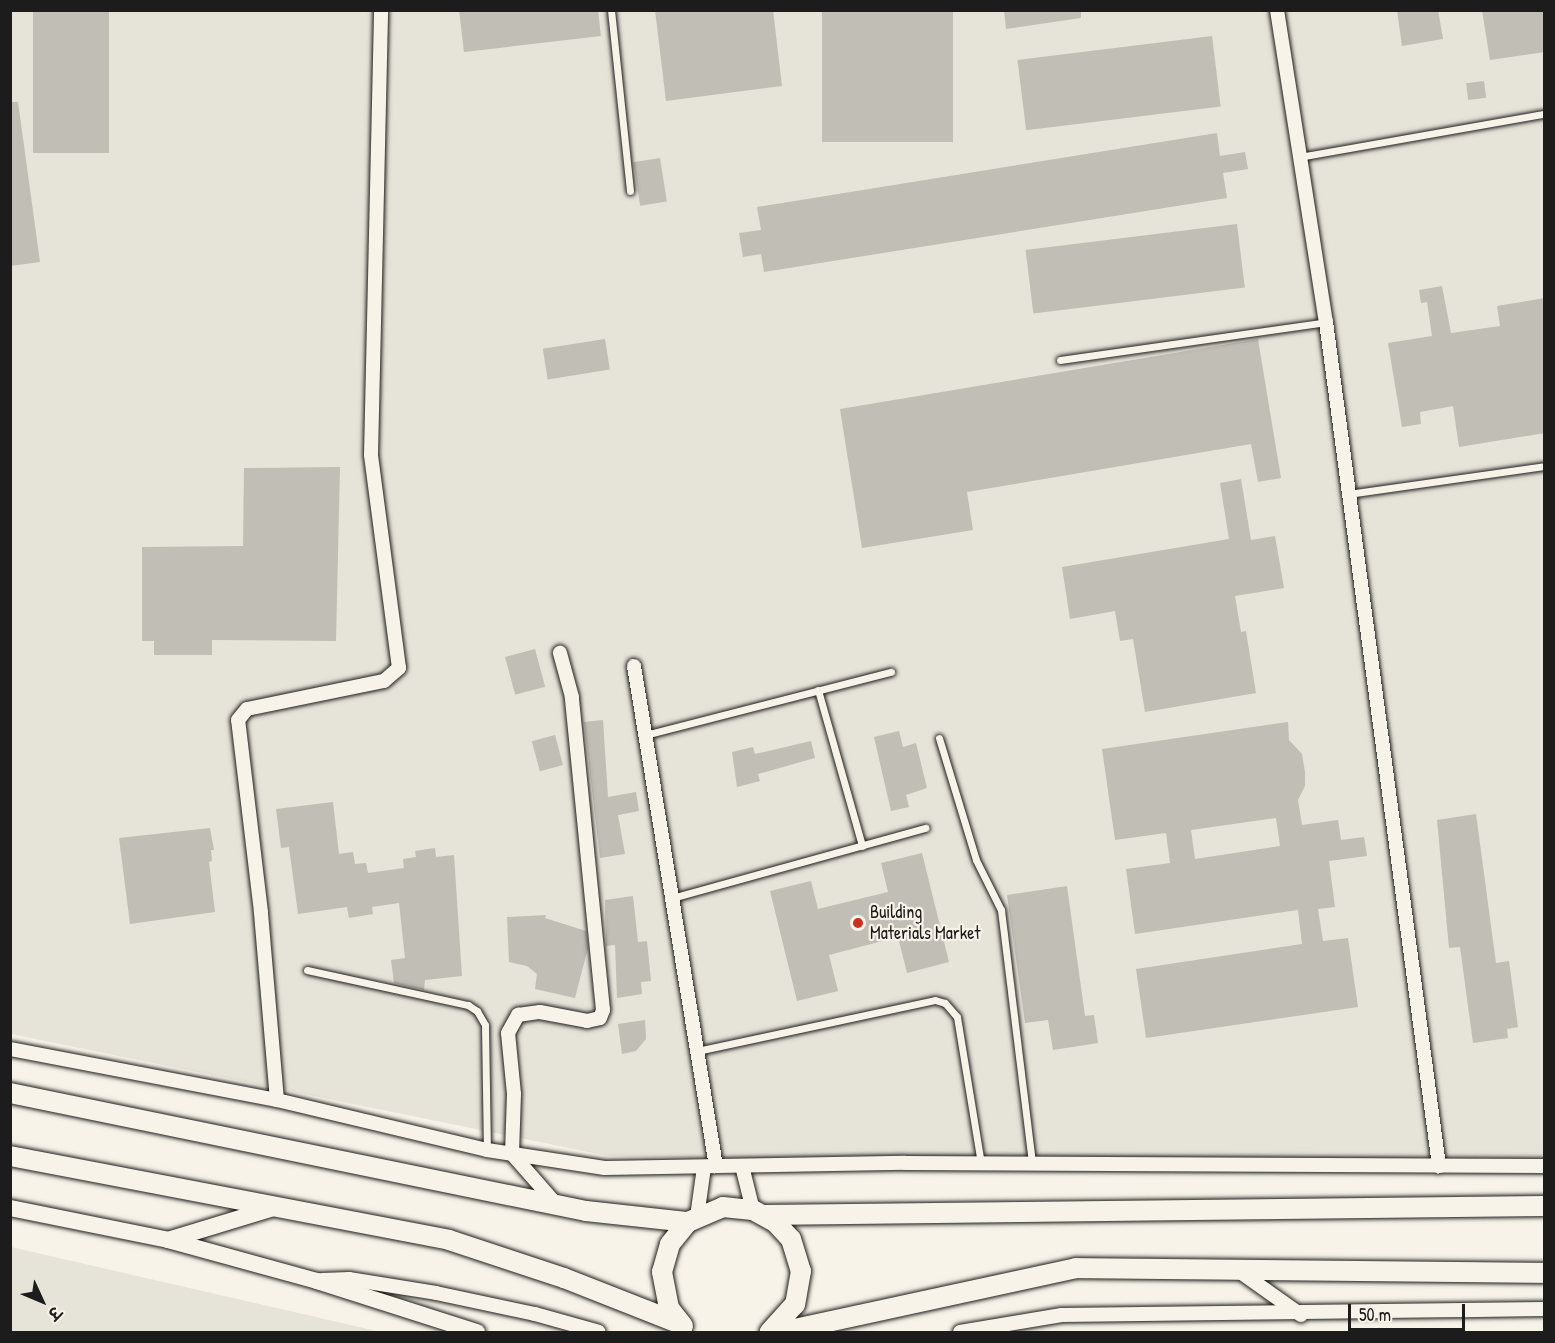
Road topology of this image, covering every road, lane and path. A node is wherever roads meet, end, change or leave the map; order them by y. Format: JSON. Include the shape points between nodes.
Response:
{"nodes":[{"id":1,"x":381,"y":10,"type":"edge"},
{"id":2,"x":611,"y":10,"type":"edge"},
{"id":3,"x":1277,"y":10,"type":"edge"},
{"id":4,"x":1545,"y":114,"type":"edge"},
{"id":5,"x":1298,"y":158,"type":"junction"},
{"id":6,"x":630,"y":191,"type":"dead end"},
{"id":7,"x":1326,"y":322,"type":"junction"},
{"id":8,"x":1060,"y":360,"type":"dead end"},
{"id":9,"x":1545,"y":466,"type":"edge"},
{"id":10,"x":1346,"y":495,"type":"junction"},
{"id":11,"x":560,"y":653,"type":"dead end"},
{"id":12,"x":634,"y":666,"type":"dead end"},
{"id":13,"x":891,"y":672,"type":"dead end"},
{"id":14,"x":818,"y":690,"type":"junction"},
{"id":15,"x":645,"y":735,"type":"junction"},
{"id":16,"x":939,"y":738,"type":"dead end"},
{"id":17,"x":926,"y":828,"type":"dead end"},
{"id":18,"x":862,"y":846,"type":"junction"},
{"id":19,"x":672,"y":898,"type":"junction"},
{"id":20,"x":307,"y":970,"type":"dead end"},
{"id":21,"x":10,"y":1049,"type":"edge"},
{"id":22,"x":697,"y":1050,"type":"junction"},
{"id":23,"x":10,"y":1093,"type":"edge"},
{"id":24,"x":277,"y":1100,"type":"junction"},
{"id":25,"x":487,"y":1150,"type":"junction"},
{"id":26,"x":512,"y":1154,"type":"junction"},
{"id":27,"x":10,"y":1156,"type":"edge"},
{"id":28,"x":981,"y":1164,"type":"junction"},
{"id":29,"x":1032,"y":1164,"type":"junction"},
{"id":30,"x":710,"y":1166,"type":"junction"},
{"id":31,"x":742,"y":1166,"type":"junction"},
{"id":32,"x":1439,"y":1166,"type":"junction"},
{"id":33,"x":1545,"y":1166,"type":"edge"},
{"id":34,"x":555,"y":1204,"type":"junction"},
{"id":35,"x":1545,"y":1206,"type":"edge"},
{"id":36,"x":278,"y":1207,"type":"junction"},
{"id":37,"x":10,"y":1208,"type":"edge"},
{"id":38,"x":758,"y":1213,"type":"junction"},
{"id":39,"x":693,"y":1219,"type":"junction"},
{"id":40,"x":168,"y":1240,"type":"junction"},
{"id":41,"x":1239,"y":1270,"type":"junction"},
{"id":42,"x":1545,"y":1273,"type":"edge"},
{"id":43,"x":317,"y":1281,"type":"junction"},
{"id":44,"x":1545,"y":1309,"type":"edge"},
{"id":45,"x":1301,"y":1315,"type":"junction"},
{"id":46,"x":686,"y":1328,"type":"edge"},
{"id":47,"x":477,"y":1332,"type":"edge"},
{"id":48,"x":599,"y":1332,"type":"edge"},
{"id":49,"x":770,"y":1332,"type":"edge"},
{"id":50,"x":781,"y":1332,"type":"edge"},
{"id":51,"x":960,"y":1332,"type":"edge"}],
"edges":[{"from":1,"to":24,"type":"street","via":[[370,455],[400,662],[394,676],[384,681],[247,709],[238,720],[261,912]]},
{"from":2,"to":6,"type":"lane"},
{"from":3,"to":5,"type":"street"},
{"from":4,"to":5,"type":"lane"},
{"from":5,"to":7,"type":"street"},
{"from":7,"to":8,"type":"lane"},
{"from":7,"to":10,"type":"street"},
{"from":9,"to":10,"type":"lane"},
{"from":10,"to":32,"type":"street"},
{"from":11,"to":26,"type":"street","via":[[572,698],[603,1010],[600,1018],[587,1021],[540,1012],[518,1015],[511,1022],[508,1033],[514,1094]]},
{"from":12,"to":15,"type":"street"},
{"from":13,"to":14,"type":"lane"},
{"from":14,"to":15,"type":"lane"},
{"from":14,"to":18,"type":"lane"},
{"from":15,"to":19,"type":"street"},
{"from":16,"to":29,"type":"lane","via":[[976,860],[1001,910]]},
{"from":17,"to":18,"type":"lane"},
{"from":18,"to":19,"type":"lane"},
{"from":19,"to":22,"type":"street"},
{"from":20,"to":25,"type":"lane","via":[[468,1005],[477,1011],[485,1025]]},
{"from":21,"to":24,"type":"street"},
{"from":22,"to":28,"type":"lane","via":[[935,1000],[945,1003],[957,1017]]},
{"from":22,"to":30,"type":"street"},
{"from":23,"to":34,"type":"main road"},
{"from":24,"to":25,"type":"street"},
{"from":25,"to":26,"type":"street"},
{"from":26,"to":30,"type":"street","via":[[605,1168]]},
{"from":26,"to":34,"type":"street"},
{"from":27,"to":36,"type":"main road"},
{"from":28,"to":29,"type":"street"},
{"from":28,"to":31,"type":"street"},
{"from":29,"to":32,"type":"street"},
{"from":30,"to":31,"type":"street"},
{"from":30,"to":39,"type":"street"},
{"from":31,"to":38,"type":"street"},
{"from":32,"to":33,"type":"street"},
{"from":34,"to":39,"type":"main road","via":[[586,1211]]},
{"from":35,"to":38,"type":"main road"},
{"from":36,"to":40,"type":"street"},
{"from":36,"to":46,"type":"main road","via":[[449,1240],[564,1278]]},
{"from":37,"to":40,"type":"street"},
{"from":38,"to":39,"type":"main road","via":[[723,1207]]},
{"from":38,"to":49,"type":"main road","via":[[790,1239],[801,1271],[795,1304]]},
{"from":39,"to":46,"type":"main road","via":[[670,1244],[662,1272],[669,1308]]},
{"from":40,"to":43,"type":"street"},
{"from":41,"to":42,"type":"main road"},
{"from":41,"to":45,"type":"street"},
{"from":41,"to":50,"type":"main road","via":[[1076,1268]]},
{"from":43,"to":47,"type":"street"},
{"from":43,"to":48,"type":"street","via":[[349,1279],[436,1293]]},
{"from":44,"to":45,"type":"street"},
{"from":45,"to":51,"type":"street","via":[[1062,1316]]}]}
